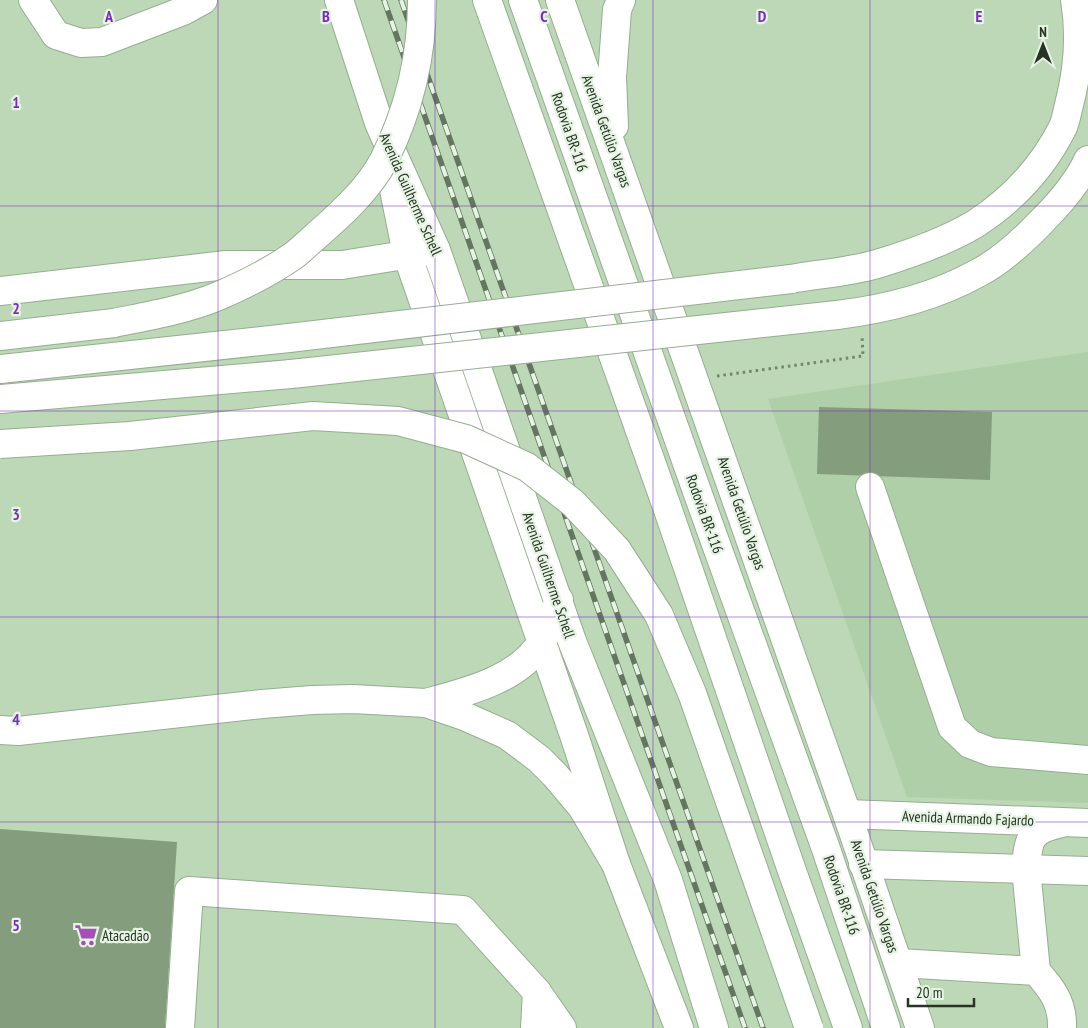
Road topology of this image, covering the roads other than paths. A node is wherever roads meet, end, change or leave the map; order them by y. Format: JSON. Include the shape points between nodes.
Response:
{"nodes":[{"id":1,"x":33,"y":0,"type":"edge"},
{"id":2,"x":203,"y":0,"type":"edge"},
{"id":3,"x":339,"y":0,"type":"edge"},
{"id":4,"x":422,"y":0,"type":"edge"},
{"id":5,"x":487,"y":0,"type":"edge"},
{"id":6,"x":523,"y":0,"type":"edge"},
{"id":7,"x":560,"y":0,"type":"edge"},
{"id":8,"x":621,"y":0,"type":"edge"},
{"id":9,"x":1075,"y":0,"type":"edge"},
{"id":10,"x":380,"y":123,"type":"junction"},
{"id":11,"x":614,"y":152,"type":"junction"},
{"id":12,"x":1088,"y":160,"type":"edge"},
{"id":13,"x":436,"y":250,"type":"junction"},
{"id":14,"x":408,"y":254,"type":"junction"},
{"id":15,"x":0,"y":291,"type":"edge"},
{"id":16,"x":0,"y":336,"type":"edge"},
{"id":17,"x":0,"y":369,"type":"edge"},
{"id":18,"x":0,"y":398,"type":"edge"},
{"id":19,"x":0,"y":444,"type":"edge"},
{"id":20,"x":870,"y":487,"type":"dead end"},
{"id":21,"x":559,"y":600,"type":"junction"},
{"id":22,"x":541,"y":643,"type":"junction"},
{"id":23,"x":426,"y":703,"type":"junction"},
{"id":24,"x":0,"y":730,"type":"edge"},
{"id":25,"x":1088,"y":760,"type":"edge"},
{"id":26,"x":847,"y":814,"type":"junction"},
{"id":27,"x":1075,"y":823,"type":"edge"},
{"id":28,"x":616,"y":864,"type":"junction"},
{"id":29,"x":863,"y":864,"type":"junction"},
{"id":30,"x":1026,"y":869,"type":"junction"},
{"id":31,"x":1088,"y":871,"type":"edge"},
{"id":32,"x":899,"y":963,"type":"junction"},
{"id":33,"x":1036,"y":971,"type":"junction"},
{"id":34,"x":538,"y":992,"type":"junction"},
{"id":35,"x":180,"y":1028,"type":"edge"},
{"id":36,"x":535,"y":1028,"type":"edge"},
{"id":37,"x":562,"y":1028,"type":"edge"},
{"id":38,"x":679,"y":1028,"type":"edge"},
{"id":39,"x":714,"y":1028,"type":"edge"},
{"id":40,"x":809,"y":1028,"type":"edge"},
{"id":41,"x":848,"y":1028,"type":"edge"},
{"id":42,"x":886,"y":1028,"type":"edge"},
{"id":43,"x":920,"y":1028,"type":"edge"},
{"id":44,"x":1062,"y":1028,"type":"edge"}],
"edges":[{"from":1,"to":2,"type":"main road","via":[[56,35],[81,43],[102,42]]},
{"from":3,"to":10,"type":"main road","name":"Avenida Guilherme Schell"},
{"from":4,"to":16,"type":"main road","bridge":true,"via":[[422,30],[415,72],[402,118],[383,162],[358,197],[294,255],[216,297],[168,312],[114,323]]},
{"from":5,"to":41,"type":"main road"},
{"from":6,"to":42,"type":"main road","name":"Rodovia BR-116","via":[[826,849]]},
{"from":7,"to":11,"type":"main road","name":"Avenida Getúlio Vargas"},
{"from":8,"to":11,"type":"main road","via":[[617,10],[612,77]]},
{"from":9,"to":17,"type":"main road","bridge":true,"via":[[1078,52],[1064,126],[1039,165],[1011,198],[974,224],[929,246],[874,264],[791,279]]},
{"from":10,"to":13,"type":"main road","name":"Avenida Guilherme Schell"},
{"from":10,"to":14,"type":"main road","name":"Avenida Guilherme Schell"},
{"from":11,"to":26,"type":"main road","name":"Avenida Getúlio Vargas"},
{"from":12,"to":18,"type":"main road","bridge":true,"via":[[1057,206],[1020,243],[979,273],[939,292],[900,304],[837,315],[291,374]]},
{"from":13,"to":14,"type":"main road"},
{"from":13,"to":21,"type":"main road","name":"Avenida Guilherme Schell"},
{"from":14,"to":15,"type":"main road","via":[[342,265],[226,265]]},
{"from":14,"to":22,"type":"main road","name":"Avenida Guilherme Schell"},
{"from":19,"to":40,"type":"main road","bridge":true,"via":[[130,436],[313,416],[398,421],[466,439],[527,467],[572,503],[617,550],[659,616],[692,693]]},
{"from":20,"to":25,"type":"main road","via":[[952,727],[970,744],[992,752]]},
{"from":21,"to":22,"type":"main road"},
{"from":21,"to":39,"type":"main road","name":"Avenida Guilherme Schell","via":[[572,641],[668,880]]},
{"from":22,"to":23,"type":"main road","via":[[526,660],[501,677]]},
{"from":22,"to":28,"type":"main road","name":"Avenida Guilherme Schell"},
{"from":23,"to":24,"type":"main road","via":[[353,698],[312,700],[18,731]]},
{"from":23,"to":28,"type":"main road","via":[[507,736],[539,759],[582,807]]},
{"from":26,"to":27,"type":"main road","name":"Avenida Armando Fajardo"},
{"from":26,"to":29,"type":"main road","name":"Avenida Getúlio Vargas"},
{"from":27,"to":30,"type":"main road","via":[[1045,827],[1034,834],[1028,847]]},
{"from":28,"to":38,"type":"main road","name":"Avenida Guilherme Schell"},
{"from":29,"to":30,"type":"main road"},
{"from":29,"to":32,"type":"main road","name":"Avenida Getúlio Vargas"},
{"from":30,"to":31,"type":"main road"},
{"from":30,"to":33,"type":"main road"},
{"from":32,"to":33,"type":"main road"},
{"from":32,"to":43,"type":"main road","name":"Avenida Getúlio Vargas"},
{"from":33,"to":44,"type":"main road","via":[[1052,990],[1062,1014]]},
{"from":34,"to":35,"type":"main road","via":[[464,910],[189,891]]},
{"from":34,"to":36,"type":"main road"},
{"from":34,"to":37,"type":"main road"}]}
